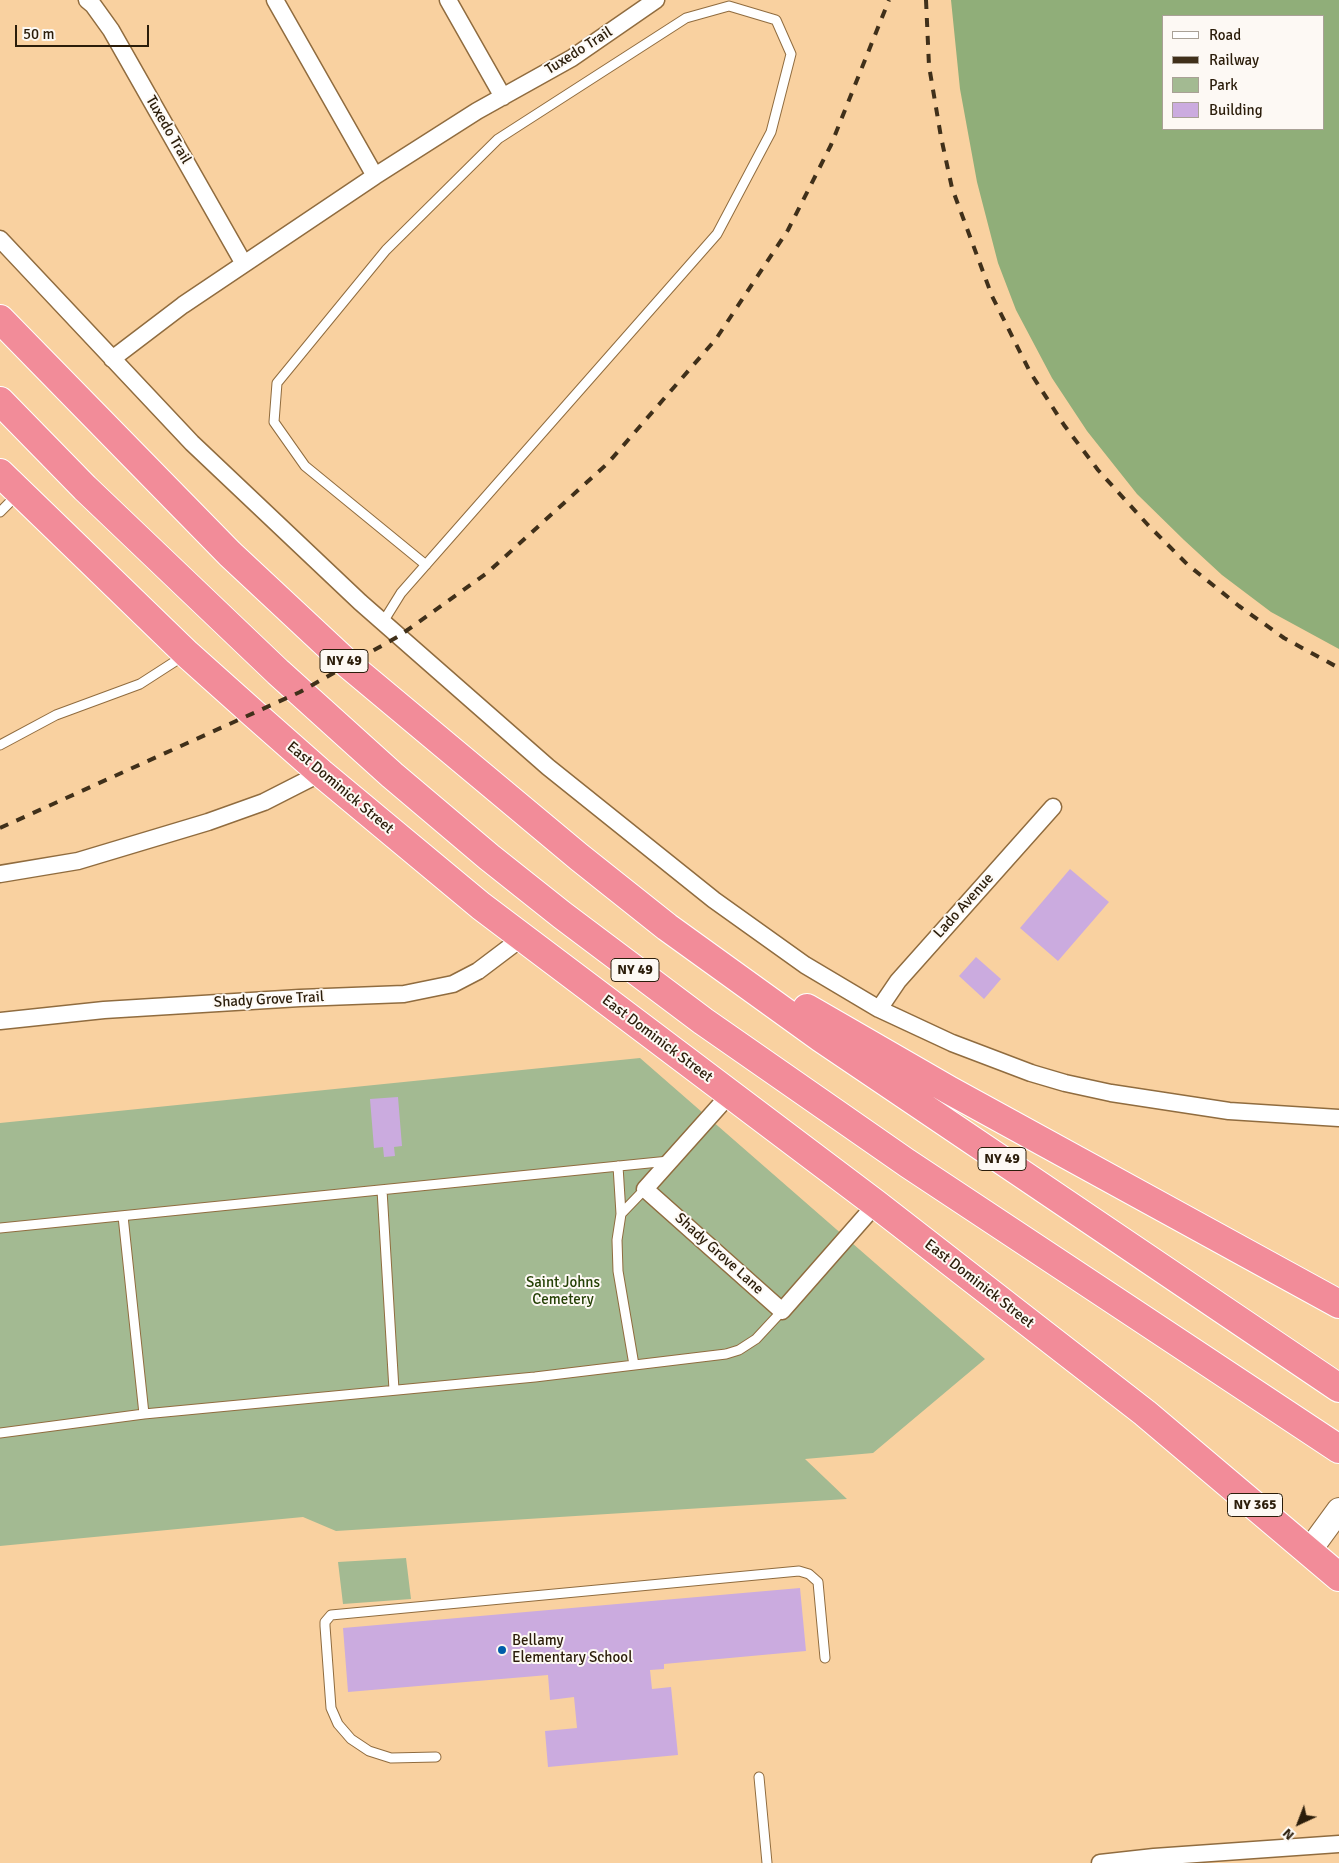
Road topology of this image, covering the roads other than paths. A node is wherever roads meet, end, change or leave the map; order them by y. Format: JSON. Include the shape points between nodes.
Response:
{"nodes":[{"id":1,"x":87,"y":0,"type":"edge"},
{"id":2,"x":275,"y":0,"type":"edge"},
{"id":3,"x":448,"y":0,"type":"edge"},
{"id":4,"x":654,"y":1,"type":"edge"},
{"id":5,"x":504,"y":97,"type":"junction"},
{"id":6,"x":375,"y":176,"type":"junction"},
{"id":7,"x":0,"y":239,"type":"edge"},
{"id":8,"x":244,"y":264,"type":"junction"},
{"id":9,"x":0,"y":319,"type":"edge"},
{"id":10,"x":112,"y":358,"type":"junction"},
{"id":11,"x":3,"y":405,"type":"edge"},
{"id":12,"x":0,"y":473,"type":"edge"},
{"id":13,"x":20,"y":492,"type":"junction"},
{"id":14,"x":0,"y":512,"type":"edge"},
{"id":15,"x":426,"y":565,"type":"junction"},
{"id":16,"x":383,"y":622,"type":"junction"},
{"id":17,"x":187,"y":654,"type":"junction"},
{"id":18,"x":0,"y":745,"type":"edge"},
{"id":19,"x":321,"y":772,"type":"junction"},
{"id":20,"x":1053,"y":807,"type":"dead end"},
{"id":21,"x":0,"y":874,"type":"edge"},
{"id":22,"x":667,"y":926,"type":"junction"},
{"id":23,"x":523,"y":937,"type":"junction"},
{"id":24,"x":879,"y":1009,"type":"junction"},
{"id":25,"x":0,"y":1021,"type":"edge"},
{"id":26,"x":730,"y":1094,"type":"junction"},
{"id":27,"x":1339,"y":1118,"type":"edge"},
{"id":28,"x":669,"y":1161,"type":"junction"},
{"id":29,"x":618,"y":1166,"type":"junction"},
{"id":30,"x":644,"y":1189,"type":"junction"},
{"id":31,"x":382,"y":1190,"type":"junction"},
{"id":32,"x":876,"y":1204,"type":"junction"},
{"id":33,"x":621,"y":1214,"type":"junction"},
{"id":34,"x":123,"y":1216,"type":"junction"},
{"id":35,"x":0,"y":1228,"type":"edge"},
{"id":36,"x":1339,"y":1304,"type":"edge"},
{"id":37,"x":782,"y":1310,"type":"junction"},
{"id":38,"x":634,"y":1365,"type":"junction"},
{"id":39,"x":1339,"y":1388,"type":"edge"},
{"id":40,"x":394,"y":1390,"type":"junction"},
{"id":41,"x":144,"y":1414,"type":"junction"},
{"id":42,"x":0,"y":1432,"type":"edge"},
{"id":43,"x":1336,"y":1447,"type":"edge"},
{"id":44,"x":1339,"y":1510,"type":"edge"},
{"id":45,"x":1309,"y":1551,"type":"junction"},
{"id":46,"x":1339,"y":1577,"type":"edge"},
{"id":47,"x":825,"y":1658,"type":"dead end"},
{"id":48,"x":436,"y":1757,"type":"dead end"},
{"id":49,"x":759,"y":1777,"type":"dead end"},
{"id":50,"x":1339,"y":1844,"type":"edge"},
{"id":51,"x":767,"y":1863,"type":"edge"},
{"id":52,"x":1100,"y":1863,"type":"edge"}],
"edges":[{"from":1,"to":8,"type":"street","name":"Tuxedo Trail","via":[[111,30]]},
{"from":2,"to":6,"type":"street"},
{"from":3,"to":5,"type":"street"},
{"from":4,"to":5,"type":"street","name":"Tuxedo Trail","via":[[572,58]]},
{"from":5,"to":6,"type":"street","name":"Tuxedo Trail"},
{"from":6,"to":8,"type":"street","name":"Tuxedo Trail"},
{"from":7,"to":10,"type":"street"},
{"from":8,"to":10,"type":"street","name":"Tuxedo Trail"},
{"from":9,"to":22,"type":"highway","number":"NY 49","via":[[230,554],[349,665],[579,858]]},
{"from":10,"to":16,"type":"street","via":[[192,443]]},
{"from":11,"to":43,"type":"highway","number":"NY 49","via":[[85,488],[292,685],[489,857],[562,915],[703,1021],[907,1163]]},
{"from":12,"to":13,"type":"highway","name":"East Dominick Street","number":"NY 365"},
{"from":13,"to":14,"type":"lane"},
{"from":13,"to":17,"type":"highway","name":"East Dominick Street","number":"NY 365"},
{"from":15,"to":15,"type":"lane","via":[[717,234],[770,132],[791,54],[776,20],[729,6],[686,18],[498,139],[386,250],[277,383],[274,422],[305,466]]},
{"from":15,"to":16,"type":"lane","via":[[401,593]]},
{"from":16,"to":24,"type":"street","via":[[548,767],[714,900],[805,965]]},
{"from":17,"to":18,"type":"lane","via":[[140,684],[56,715]]},
{"from":17,"to":19,"type":"highway","name":"East Dominick Street","number":"NY 365"},
{"from":19,"to":21,"type":"street","via":[[264,802],[208,822],[78,861]]},
{"from":19,"to":23,"type":"highway","name":"East Dominick Street","number":"NY 365","via":[[481,906]]},
{"from":20,"to":24,"type":"street","name":"Lado Avenue","via":[[898,981]]},
{"from":22,"to":36,"type":"highway","via":[[948,1090]]},
{"from":22,"to":39,"type":"highway","number":"NY 49","via":[[821,1038]]},
{"from":23,"to":25,"type":"street","name":"Shady Grove Trail","via":[[478,972],[453,984],[404,994],[104,1010]]},
{"from":23,"to":26,"type":"highway","name":"East Dominick Street","number":"NY 365"},
{"from":24,"to":27,"type":"street","via":[[952,1043],[1065,1083],[1229,1112]]},
{"from":26,"to":28,"type":"street"},
{"from":26,"to":32,"type":"highway","name":"East Dominick Street","number":"NY 365"},
{"from":28,"to":29,"type":"lane"},
{"from":28,"to":30,"type":"street"},
{"from":29,"to":31,"type":"lane"},
{"from":29,"to":33,"type":"lane"},
{"from":30,"to":33,"type":"lane"},
{"from":30,"to":37,"type":"street","name":"Shady Grove Lane"},
{"from":31,"to":34,"type":"lane"},
{"from":31,"to":40,"type":"lane"},
{"from":32,"to":37,"type":"street"},
{"from":32,"to":45,"type":"highway","name":"East Dominick Street","number":"NY 365","via":[[1145,1413]]},
{"from":33,"to":38,"type":"lane","via":[[617,1240],[618,1271]]},
{"from":34,"to":35,"type":"lane"},
{"from":34,"to":41,"type":"lane"},
{"from":37,"to":38,"type":"lane","via":[[756,1339],[738,1350]]},
{"from":38,"to":40,"type":"lane"},
{"from":40,"to":41,"type":"lane"},
{"from":41,"to":42,"type":"lane"},
{"from":44,"to":45,"type":"main road"},
{"from":45,"to":46,"type":"highway","name":"East Dominick Street","number":"NY 365"},
{"from":47,"to":48,"type":"lane","via":[[818,1582],[799,1571],[331,1615],[325,1626],[331,1708],[338,1724],[350,1739],[369,1751],[391,1758]]},
{"from":49,"to":51,"type":"lane"},
{"from":50,"to":52,"type":"street"}]}
